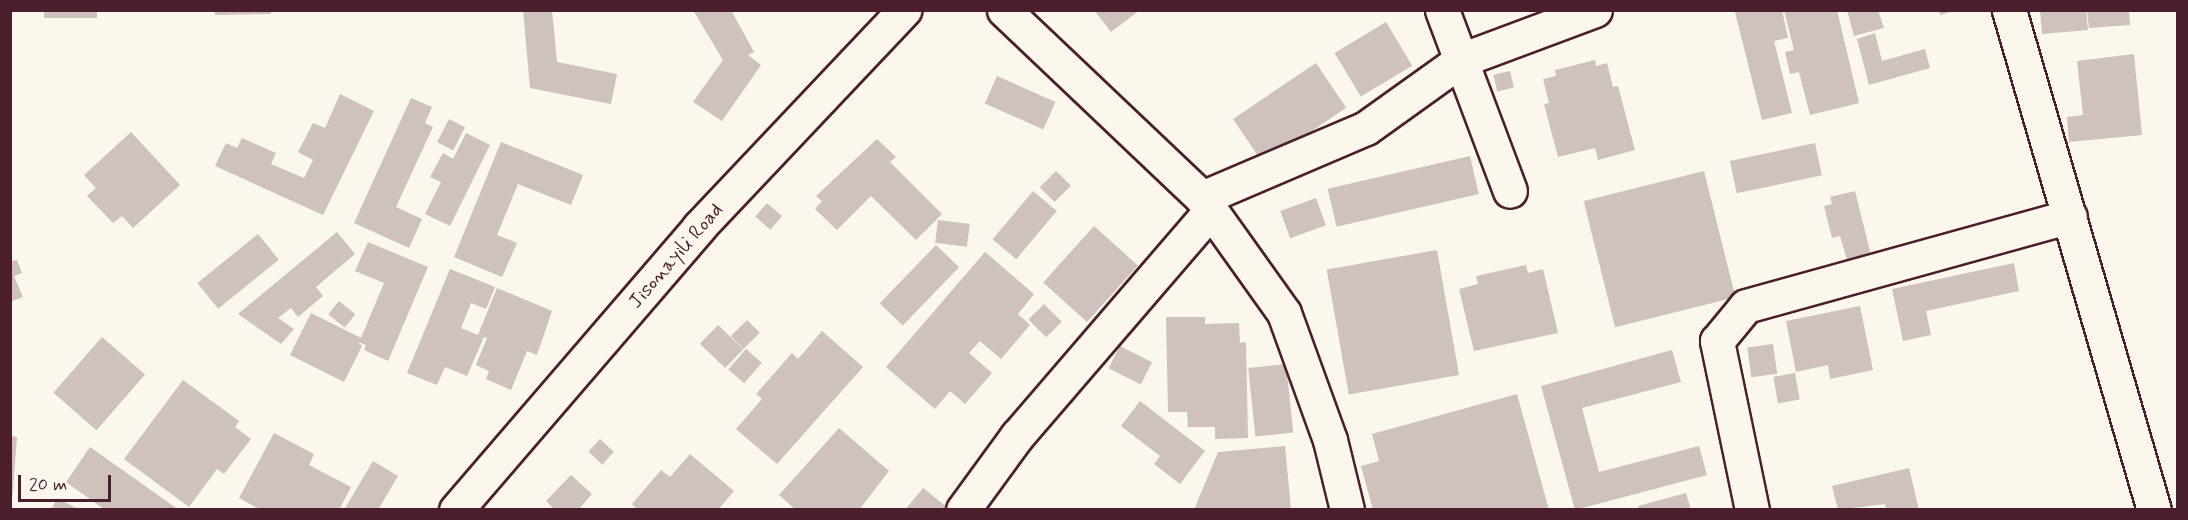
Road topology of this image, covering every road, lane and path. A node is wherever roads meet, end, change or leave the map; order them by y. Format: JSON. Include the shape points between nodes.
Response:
{"nodes":[{"id":1,"x":904,"y":10,"type":"edge"},
{"id":2,"x":1004,"y":10,"type":"edge"},
{"id":3,"x":1442,"y":10,"type":"edge"},
{"id":4,"x":1595,"y":10,"type":"edge"},
{"id":5,"x":2009,"y":10,"type":"edge"},
{"id":6,"x":1461,"y":60,"type":"junction"},
{"id":7,"x":1510,"y":191,"type":"dead end"},
{"id":8,"x":1206,"y":205,"type":"junction"},
{"id":9,"x":2070,"y":216,"type":"junction"},
{"id":10,"x":456,"y":510,"type":"edge"},
{"id":11,"x":963,"y":510,"type":"edge"},
{"id":12,"x":1347,"y":510,"type":"edge"},
{"id":13,"x":1752,"y":510,"type":"edge"},
{"id":14,"x":2154,"y":510,"type":"edge"}],
"edges":[{"from":1,"to":10,"type":"street","name":"Jisonayili Road","via":[[699,227]]},
{"from":2,"to":8,"type":"street"},
{"from":3,"to":6,"type":"street"},
{"from":4,"to":6,"type":"street"},
{"from":5,"to":9,"type":"street"},
{"from":6,"to":7,"type":"street"},
{"from":6,"to":8,"type":"street","via":[[1366,128]]},
{"from":8,"to":11,"type":"street","via":[[1017,436]]},
{"from":8,"to":12,"type":"street","via":[[1284,313],[1330,440]]},
{"from":9,"to":13,"type":"street","via":[[1746,306],[1717,341]]},
{"from":9,"to":14,"type":"street"}]}
